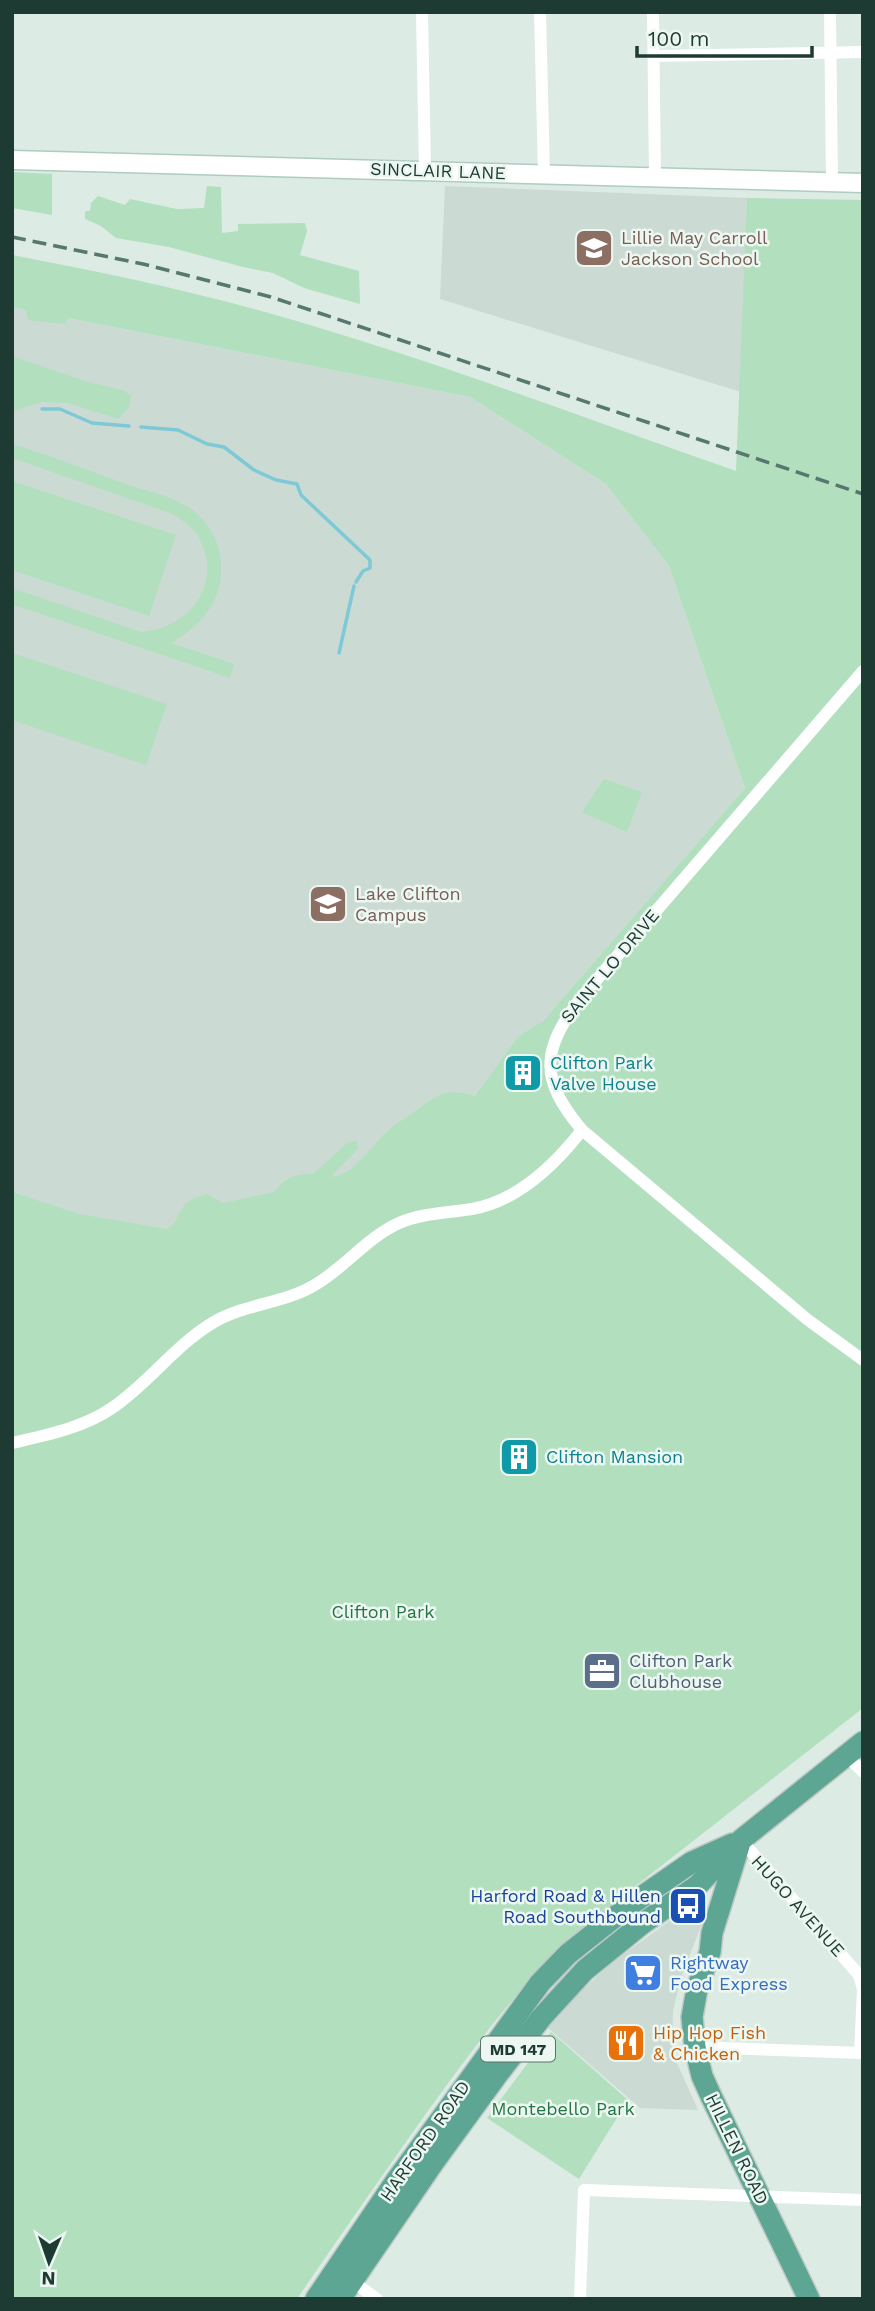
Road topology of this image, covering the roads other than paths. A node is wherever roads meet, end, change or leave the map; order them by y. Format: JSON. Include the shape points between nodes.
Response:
{"nodes":[{"id":1,"x":422,"y":12,"type":"edge"},
{"id":2,"x":540,"y":12,"type":"edge"},
{"id":3,"x":653,"y":12,"type":"edge"},
{"id":4,"x":830,"y":12,"type":"edge"},
{"id":5,"x":863,"y":52,"type":"edge"},
{"id":6,"x":830,"y":53,"type":"junction"},
{"id":7,"x":653,"y":56,"type":"junction"},
{"id":8,"x":12,"y":160,"type":"edge"},
{"id":9,"x":425,"y":171,"type":"junction"},
{"id":10,"x":544,"y":174,"type":"junction"},
{"id":11,"x":655,"y":177,"type":"junction"},
{"id":12,"x":832,"y":182,"type":"junction"},
{"id":13,"x":863,"y":183,"type":"edge"},
{"id":14,"x":863,"y":671,"type":"edge"},
{"id":15,"x":582,"y":1130,"type":"junction"},
{"id":16,"x":863,"y":1360,"type":"edge"},
{"id":17,"x":12,"y":1443,"type":"edge"},
{"id":18,"x":855,"y":1749,"type":"edge"},
{"id":19,"x":863,"y":1772,"type":"edge"},
{"id":20,"x":741,"y":1840,"type":"junction"},
{"id":21,"x":696,"y":1886,"type":"junction"},
{"id":22,"x":717,"y":1918,"type":"junction"},
{"id":23,"x":710,"y":1952,"type":"junction"},
{"id":24,"x":695,"y":2047,"type":"junction"},
{"id":25,"x":862,"y":2053,"type":"edge"},
{"id":26,"x":761,"y":2196,"type":"junction"},
{"id":27,"x":863,"y":2200,"type":"edge"},
{"id":28,"x":344,"y":2275,"type":"junction"},
{"id":29,"x":316,"y":2299,"type":"edge"},
{"id":30,"x":340,"y":2299,"type":"edge"},
{"id":31,"x":377,"y":2299,"type":"edge"},
{"id":32,"x":580,"y":2299,"type":"edge"},
{"id":33,"x":809,"y":2299,"type":"edge"}],
"edges":[{"from":1,"to":9,"type":"street"},
{"from":2,"to":10,"type":"street"},
{"from":3,"to":7,"type":"street"},
{"from":4,"to":6,"type":"street"},
{"from":5,"to":6,"type":"street"},
{"from":6,"to":7,"type":"street"},
{"from":6,"to":12,"type":"street"},
{"from":7,"to":11,"type":"street"},
{"from":8,"to":9,"type":"main road","name":"SINCLAIR LANE"},
{"from":9,"to":10,"type":"main road","name":"SINCLAIR LANE"},
{"from":10,"to":11,"type":"main road","name":"SINCLAIR LANE"},
{"from":11,"to":12,"type":"main road","name":"SINCLAIR LANE"},
{"from":12,"to":13,"type":"main road","name":"SINCLAIR LANE"},
{"from":14,"to":15,"type":"street","name":"SAINT LO DRIVE","via":[[564,1020],[553,1045],[552,1076],[561,1103]]},
{"from":15,"to":16,"type":"street","name":"SAINT LO DRIVE","via":[[808,1320]]},
{"from":15,"to":17,"type":"street","via":[[546,1171],[509,1197],[395,1225],[306,1290],[213,1323],[101,1415]]},
{"from":18,"to":19,"type":"street"},
{"from":18,"to":20,"type":"main road","name":"HARFORD ROAD","number":"MD 147"},
{"from":20,"to":21,"type":"main road","name":"HARFORD ROAD","number":"MD 147"},
{"from":20,"to":22,"type":"main road","name":"HILLEN ROAD"},
{"from":20,"to":23,"type":"main road","name":"HILLEN ROAD","via":[[741,1892]]},
{"from":20,"to":25,"type":"street","name":"HUGO AVENUE","via":[[859,1975]]},
{"from":20,"to":28,"type":"main road","name":"HARFORD ROAD","number":"MD 147","via":[[692,1862],[630,1905],[568,1954],[540,1983],[412,2160]]},
{"from":21,"to":22,"type":"main road","via":[[714,1899]]},
{"from":21,"to":28,"type":"main road","name":"HARFORD ROAD","number":"MD 147","via":[[603,1954],[541,2018]]},
{"from":22,"to":23,"type":"main road","name":"HILLEN ROAD"},
{"from":23,"to":24,"type":"main road","name":"HILLEN ROAD","via":[[694,2002]]},
{"from":24,"to":25,"type":"street"},
{"from":24,"to":26,"type":"main road","name":"HILLEN ROAD","via":[[710,2096]]},
{"from":26,"to":27,"type":"street"},
{"from":26,"to":32,"type":"street","via":[[584,2190]]},
{"from":26,"to":33,"type":"main road","name":"HILLEN ROAD"},
{"from":28,"to":29,"type":"main road","name":"HARFORD ROAD","number":"MD 147"},
{"from":28,"to":30,"type":"main road","name":"HARFORD ROAD","number":"MD 147"},
{"from":28,"to":31,"type":"street"}]}
